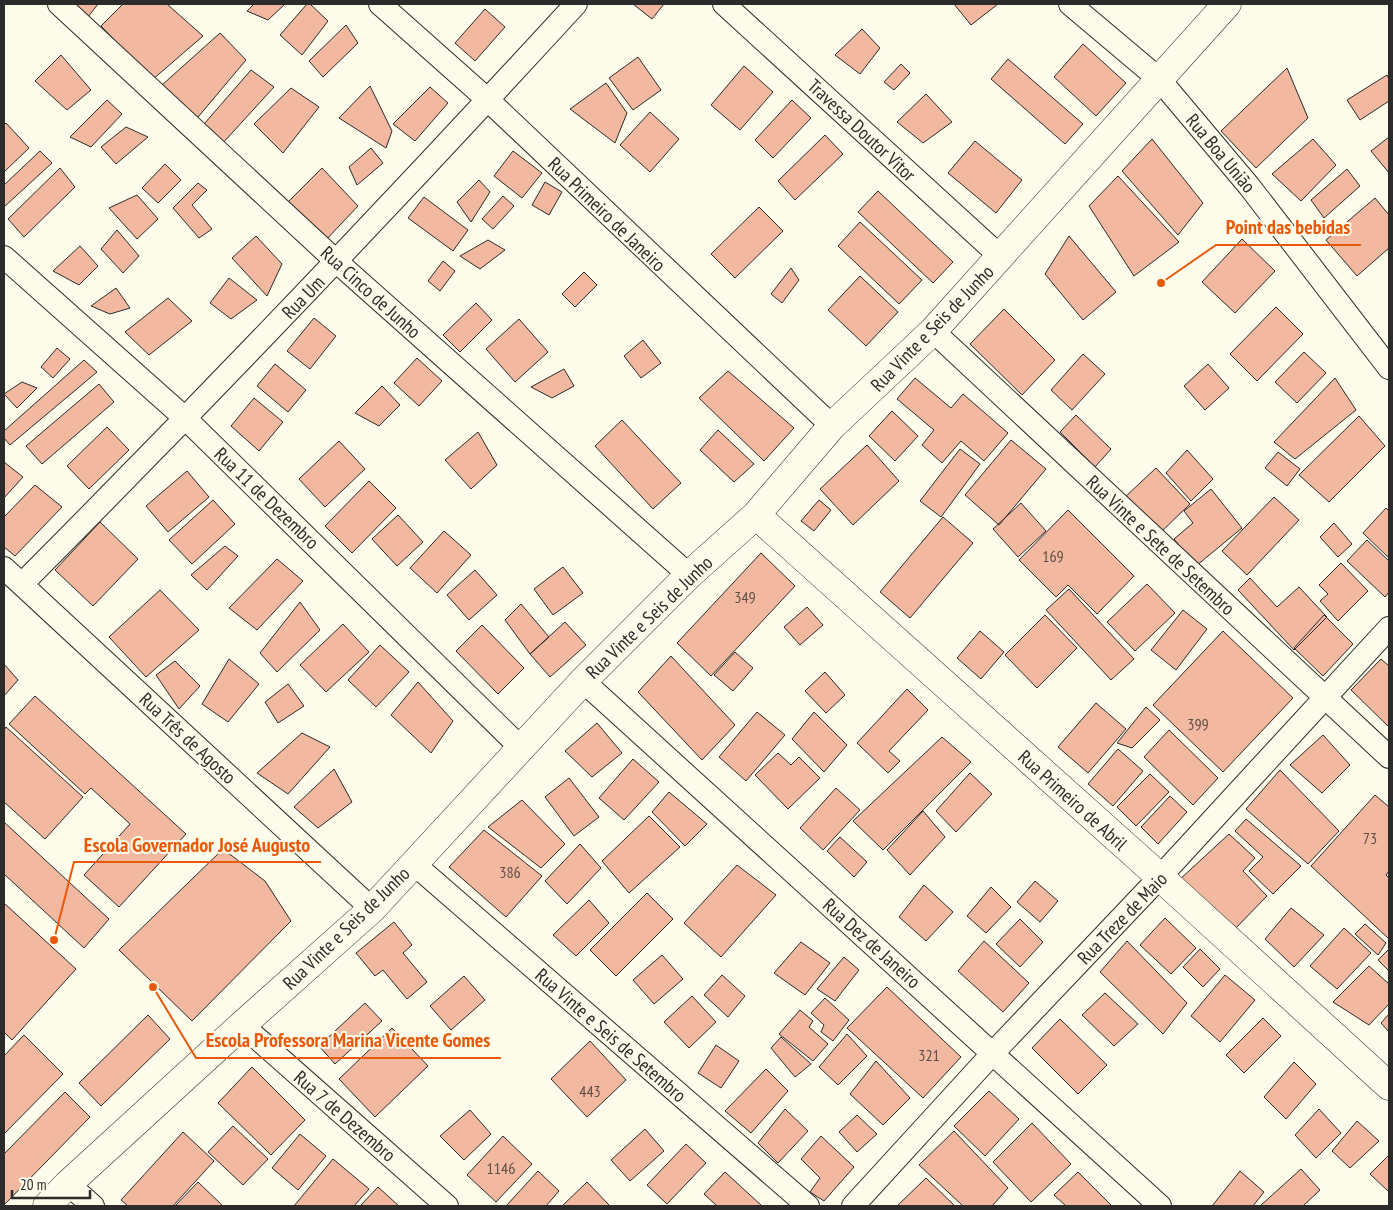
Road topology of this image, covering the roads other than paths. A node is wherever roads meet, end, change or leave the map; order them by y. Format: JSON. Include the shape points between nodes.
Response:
{"nodes":[{"id":1,"x":59,"y":4,"type":"edge"},
{"id":2,"x":380,"y":4,"type":"edge"},
{"id":3,"x":576,"y":4,"type":"edge"},
{"id":4,"x":724,"y":4,"type":"edge"},
{"id":5,"x":1070,"y":4,"type":"edge"},
{"id":6,"x":1227,"y":4,"type":"edge"},
{"id":7,"x":1159,"y":79,"type":"junction"},
{"id":8,"x":488,"y":100,"type":"junction"},
{"id":9,"x":4,"y":257,"type":"edge"},
{"id":10,"x":1001,"y":257,"type":"junction"},
{"id":11,"x":337,"y":262,"type":"junction"},
{"id":12,"x":933,"y":331,"type":"junction"},
{"id":13,"x":1389,"y":368,"type":"edge"},
{"id":14,"x":186,"y":419,"type":"junction"},
{"id":15,"x":832,"y":426,"type":"junction"},
{"id":16,"x":756,"y":515,"type":"junction"},
{"id":17,"x":4,"y":568,"type":"edge"},
{"id":18,"x":689,"y":575,"type":"junction"},
{"id":19,"x":22,"y":584,"type":"junction"},
{"id":20,"x":1389,"y":628,"type":"edge"},
{"id":21,"x":583,"y":681,"type":"junction"},
{"id":22,"x":1324,"y":698,"type":"junction"},
{"id":23,"x":521,"y":748,"type":"junction"},
{"id":24,"x":1389,"y":758,"type":"edge"},
{"id":25,"x":414,"y":864,"type":"junction"},
{"id":26,"x":1160,"y":877,"type":"junction"},
{"id":27,"x":372,"y":909,"type":"junction"},
{"id":28,"x":242,"y":1025,"type":"junction"},
{"id":29,"x":993,"y":1053,"type":"junction"},
{"id":30,"x":1389,"y":1086,"type":"edge"},
{"id":31,"x":68,"y":1184,"type":"junction"},
{"id":32,"x":47,"y":1206,"type":"edge"},
{"id":33,"x":93,"y":1206,"type":"edge"},
{"id":34,"x":448,"y":1206,"type":"edge"},
{"id":35,"x":808,"y":1206,"type":"edge"},
{"id":36,"x":853,"y":1206,"type":"edge"},
{"id":37,"x":1160,"y":1206,"type":"edge"}],
"edges":[{"from":1,"to":11,"type":"street","name":"Rua Cinco de Junho"},
{"from":2,"to":8,"type":"street","name":"Rua Primeiro de Janeiro"},
{"from":3,"to":8,"type":"street","name":"Rua Um"},
{"from":4,"to":10,"type":"street","name":"Travessa Doutor Vitor"},
{"from":5,"to":7,"type":"street","name":"Rua Boa União"},
{"from":6,"to":7,"type":"street","name":"Rua Vinte e Seis de Junho"},
{"from":7,"to":10,"type":"street","name":"Rua Vinte e Seis de Junho"},
{"from":7,"to":13,"type":"street","name":"Rua Boa União","via":[[1249,186]]},
{"from":8,"to":11,"type":"street","name":"Rua Um"},
{"from":8,"to":15,"type":"street","name":"Rua Primeiro de Janeiro"},
{"from":9,"to":14,"type":"street","name":"Rua 11 de Dezembro"},
{"from":10,"to":12,"type":"street","name":"Rua Vinte e Seis de Junho"},
{"from":11,"to":14,"type":"street","name":"Rua Um"},
{"from":11,"to":18,"type":"street","name":"Rua Cinco de Junho"},
{"from":12,"to":15,"type":"street","name":"Rua Vinte e Seis de Junho"},
{"from":12,"to":22,"type":"street","name":"Rua Vinte e Sete de Setembro"},
{"from":14,"to":19,"type":"street","name":"Rua Um"},
{"from":14,"to":23,"type":"street","name":"Rua 11 de Dezembro"},
{"from":15,"to":16,"type":"street","name":"Rua Vinte e Seis de Junho"},
{"from":16,"to":18,"type":"street","name":"Rua Vinte e Seis de Junho"},
{"from":16,"to":26,"type":"street","name":"Rua Primeiro de Abril"},
{"from":17,"to":19,"type":"street","name":"Rua Três de Agosto"},
{"from":18,"to":21,"type":"street","name":"Rua Vinte e Seis de Junho"},
{"from":19,"to":27,"type":"street","name":"Rua Três de Agosto"},
{"from":20,"to":22,"type":"street","name":"Rua Treze de Maio"},
{"from":21,"to":23,"type":"street","name":"Rua Vinte e Seis de Junho"},
{"from":21,"to":29,"type":"street","name":"Rua Dez de Janeiro"},
{"from":22,"to":24,"type":"street","name":"Rua Vinte e Sete de Setembro"},
{"from":22,"to":26,"type":"street","name":"Rua Treze de Maio"},
{"from":23,"to":25,"type":"street","name":"Rua Vinte e Seis de Junho"},
{"from":25,"to":27,"type":"street","name":"Rua Vinte e Seis de Junho"},
{"from":25,"to":35,"type":"street","name":"Rua Vinte e Seis de Setembro"},
{"from":26,"to":29,"type":"street","name":"Rua Treze de Maio"},
{"from":26,"to":30,"type":"street","name":"Rua Primeiro de Abril"},
{"from":27,"to":28,"type":"street","name":"Rua Vinte e Seis de Junho"},
{"from":28,"to":31,"type":"street","name":"Rua Vinte e Seis de Junho"},
{"from":28,"to":34,"type":"street","name":"Rua 7 de Dezembro"},
{"from":29,"to":36,"type":"street","name":"Rua Treze de Maio"},
{"from":29,"to":37,"type":"street","name":"Rua Dez de Janeiro"},
{"from":31,"to":32,"type":"street","name":"Rua Vinte e Seis de Junho"},
{"from":31,"to":33,"type":"street"}]}
